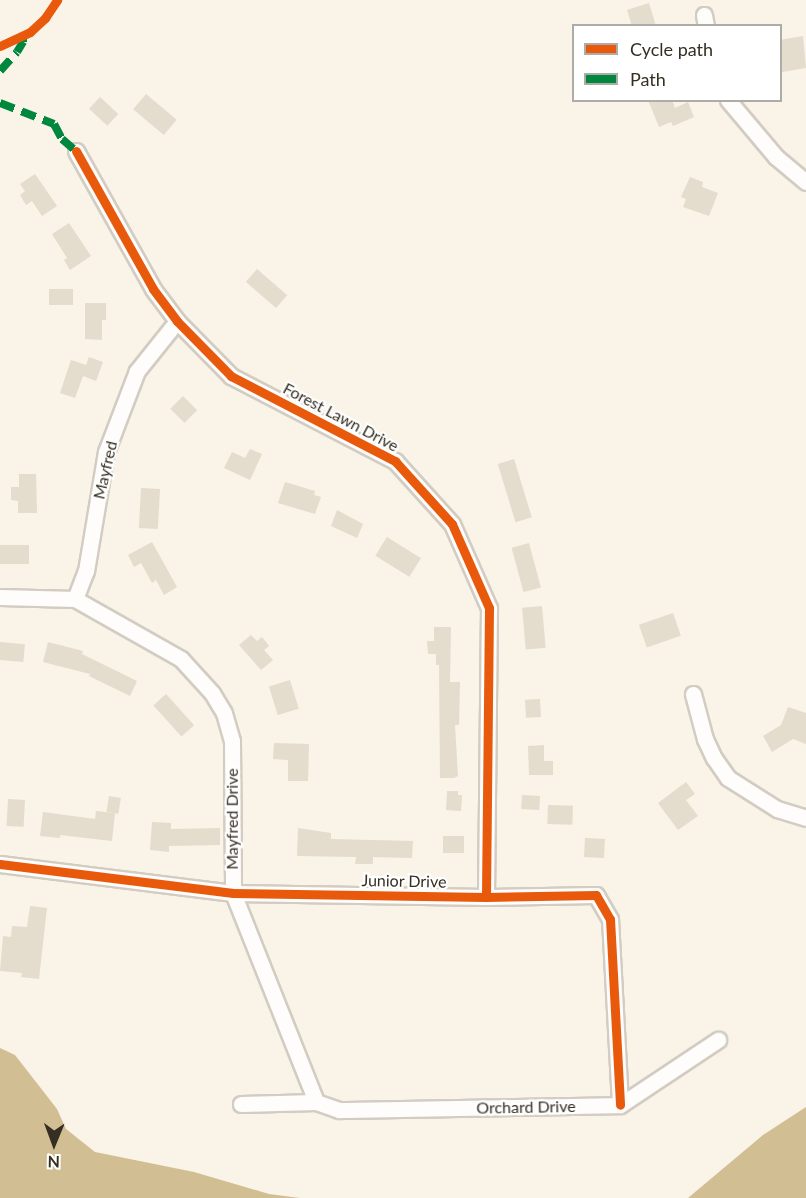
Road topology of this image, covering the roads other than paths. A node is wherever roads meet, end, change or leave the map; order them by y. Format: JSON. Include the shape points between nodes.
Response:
{"nodes":[{"id":1,"x":730,"y":102,"type":"edge"},
{"id":2,"x":76,"y":151,"type":"dead end"},
{"id":3,"x":806,"y":182,"type":"edge"},
{"id":4,"x":177,"y":321,"type":"junction"},
{"id":5,"x":0,"y":597,"type":"edge"},
{"id":6,"x":75,"y":599,"type":"junction"},
{"id":7,"x":693,"y":694,"type":"dead end"},
{"id":8,"x":806,"y":818,"type":"edge"},
{"id":9,"x":0,"y":864,"type":"edge"},
{"id":10,"x":233,"y":893,"type":"junction"},
{"id":11,"x":486,"y":897,"type":"junction"},
{"id":12,"x":718,"y":1040,"type":"dead end"},
{"id":13,"x":316,"y":1102,"type":"junction"},
{"id":14,"x":241,"y":1104,"type":"dead end"},
{"id":15,"x":620,"y":1105,"type":"junction"}],
"edges":[{"from":1,"to":3,"type":"street","via":[[776,157]]},
{"from":2,"to":4,"type":"street","name":"Forest Lawn Drive","via":[[153,289]]},
{"from":4,"to":6,"type":"street","name":"Mayfred","via":[[137,371],[106,452],[86,571]]},
{"from":4,"to":11,"type":"street","name":"Forest Lawn Drive","via":[[231,376],[395,461],[452,525],[489,608]]},
{"from":5,"to":6,"type":"street"},
{"from":6,"to":10,"type":"street","name":"Mayfred Drive","via":[[181,659],[212,693],[224,713],[232,741]]},
{"from":7,"to":8,"type":"street","via":[[705,739],[728,778],[767,804]]},
{"from":9,"to":10,"type":"street","name":"Junior Drive"},
{"from":10,"to":11,"type":"street","name":"Junior Drive"},
{"from":10,"to":13,"type":"street","name":"Mayfred Drive"},
{"from":11,"to":15,"type":"street","name":"Junior Drive","via":[[596,896],[610,919]]},
{"from":12,"to":15,"type":"street"},
{"from":13,"to":14,"type":"street","name":"Orchard Drive"},
{"from":13,"to":15,"type":"street","name":"Orchard Drive","via":[[339,1110]]}]}
